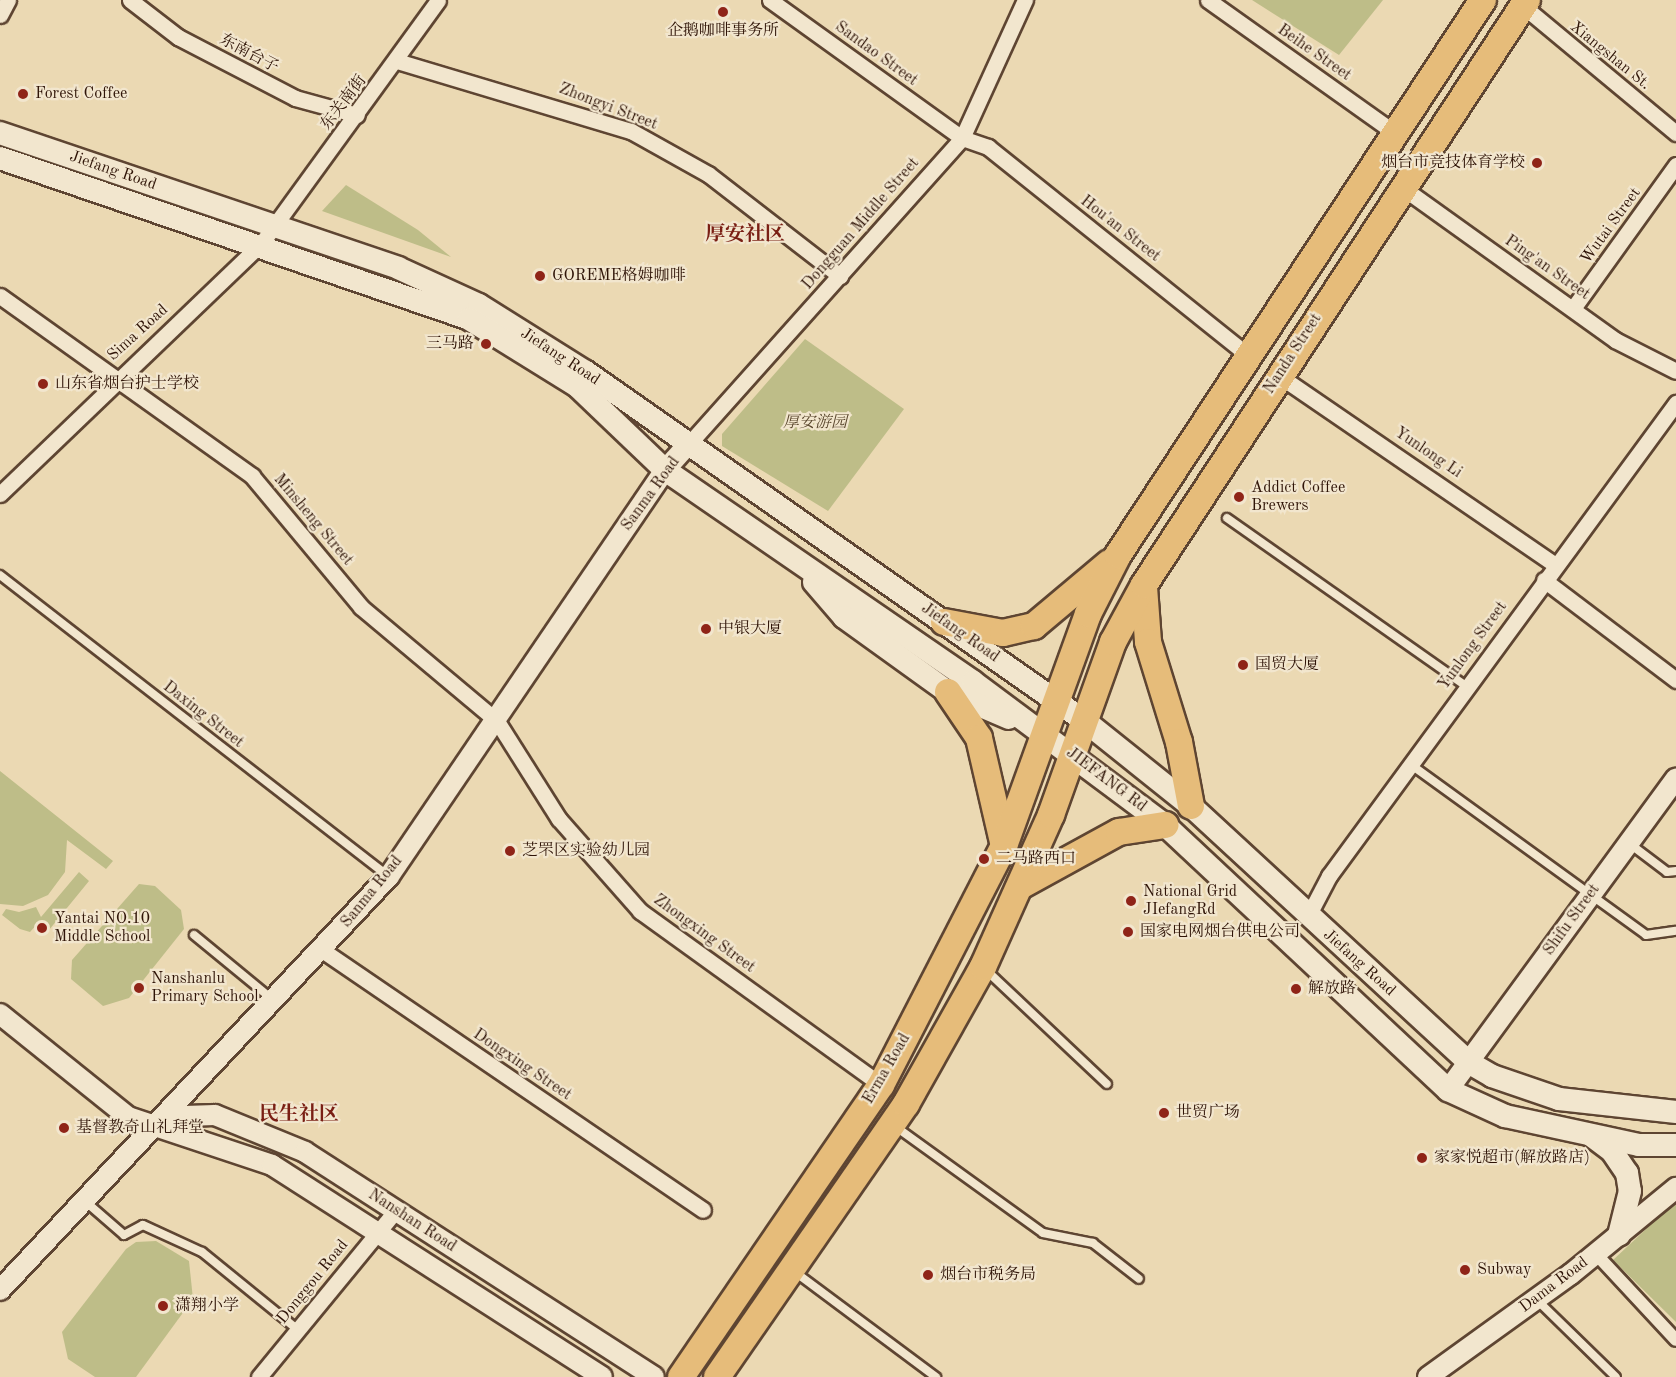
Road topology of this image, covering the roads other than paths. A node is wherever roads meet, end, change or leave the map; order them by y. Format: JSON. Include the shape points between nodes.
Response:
{"nodes":[{"id":1,"x":8,"y":0,"type":"edge"},
{"id":2,"x":130,"y":0,"type":"edge"},
{"id":3,"x":438,"y":0,"type":"edge"},
{"id":4,"x":770,"y":0,"type":"edge"},
{"id":5,"x":1025,"y":0,"type":"edge"},
{"id":6,"x":1208,"y":0,"type":"edge"},
{"id":7,"x":1483,"y":0,"type":"edge"},
{"id":8,"x":1525,"y":3,"type":"edge"},
{"id":9,"x":149,"y":5,"type":"edge"},
{"id":10,"x":0,"y":15,"type":"edge"},
{"id":11,"x":397,"y":61,"type":"junction"},
{"id":12,"x":357,"y":115,"type":"junction"},
{"id":13,"x":0,"y":133,"type":"edge"},
{"id":14,"x":1676,"y":133,"type":"edge"},
{"id":15,"x":1398,"y":135,"type":"junction"},
{"id":16,"x":962,"y":138,"type":"junction"},
{"id":17,"x":0,"y":158,"type":"edge"},
{"id":18,"x":1676,"y":165,"type":"edge"},
{"id":19,"x":1402,"y":188,"type":"junction"},
{"id":20,"x":275,"y":225,"type":"junction"},
{"id":21,"x":261,"y":244,"type":"junction"},
{"id":22,"x":840,"y":276,"type":"junction"},
{"id":23,"x":0,"y":296,"type":"edge"},
{"id":24,"x":1574,"y":307,"type":"junction"},
{"id":25,"x":1250,"y":357,"type":"junction"},
{"id":26,"x":1676,"y":371,"type":"edge"},
{"id":27,"x":1278,"y":375,"type":"junction"},
{"id":28,"x":116,"y":377,"type":"junction"},
{"id":29,"x":1676,"y":403,"type":"edge"},
{"id":30,"x":686,"y":447,"type":"junction"},
{"id":31,"x":665,"y":470,"type":"junction"},
{"id":32,"x":0,"y":494,"type":"edge"},
{"id":33,"x":1227,"y":518,"type":"dead end"},
{"id":34,"x":1118,"y":555,"type":"junction"},
{"id":35,"x":797,"y":560,"type":"junction"},
{"id":36,"x":1555,"y":566,"type":"junction"},
{"id":37,"x":0,"y":575,"type":"edge"},
{"id":38,"x":1544,"y":580,"type":"junction"},
{"id":39,"x":1144,"y":585,"type":"junction"},
{"id":40,"x":944,"y":622,"type":"junction"},
{"id":41,"x":1676,"y":680,"type":"edge"},
{"id":42,"x":1466,"y":686,"type":"junction"},
{"id":43,"x":948,"y":692,"type":"junction"},
{"id":44,"x":1058,"y":702,"type":"junction"},
{"id":45,"x":497,"y":721,"type":"junction"},
{"id":46,"x":1026,"y":722,"type":"junction"},
{"id":47,"x":1086,"y":722,"type":"junction"},
{"id":48,"x":1047,"y":736,"type":"junction"},
{"id":49,"x":1074,"y":756,"type":"junction"},
{"id":50,"x":1410,"y":764,"type":"junction"},
{"id":51,"x":1676,"y":778,"type":"edge"},
{"id":52,"x":1191,"y":806,"type":"junction"},
{"id":53,"x":1165,"y":825,"type":"junction"},
{"id":54,"x":1629,"y":843,"type":"junction"},
{"id":55,"x":1004,"y":846,"type":"junction"},
{"id":56,"x":1676,"y":871,"type":"edge"},
{"id":57,"x":388,"y":876,"type":"junction"},
{"id":58,"x":1022,"y":885,"type":"junction"},
{"id":59,"x":1591,"y":894,"type":"junction"},
{"id":60,"x":1308,"y":916,"type":"junction"},
{"id":61,"x":1676,"y":931,"type":"edge"},
{"id":62,"x":194,"y":935,"type":"dead end"},
{"id":63,"x":322,"y":950,"type":"junction"},
{"id":64,"x":983,"y":967,"type":"junction"},
{"id":65,"x":274,"y":1001,"type":"junction"},
{"id":66,"x":0,"y":1014,"type":"edge"},
{"id":67,"x":1468,"y":1062,"type":"junction"},
{"id":68,"x":1107,"y":1084,"type":"dead end"},
{"id":69,"x":881,"y":1085,"type":"junction"},
{"id":70,"x":1448,"y":1090,"type":"junction"},
{"id":71,"x":1676,"y":1112,"type":"edge"},
{"id":72,"x":892,"y":1124,"type":"junction"},
{"id":73,"x":154,"y":1127,"type":"junction"},
{"id":74,"x":1591,"y":1135,"type":"junction"},
{"id":75,"x":1676,"y":1145,"type":"edge"},
{"id":76,"x":1676,"y":1188,"type":"edge"},
{"id":77,"x":84,"y":1201,"type":"junction"},
{"id":78,"x":396,"y":1210,"type":"junction"},
{"id":79,"x":702,"y":1210,"type":"dead end"},
{"id":80,"x":378,"y":1231,"type":"junction"},
{"id":81,"x":1619,"y":1235,"type":"junction"},
{"id":82,"x":1596,"y":1254,"type":"junction"},
{"id":83,"x":792,"y":1269,"type":"junction"},
{"id":84,"x":1139,"y":1279,"type":"dead end"},
{"id":85,"x":0,"y":1290,"type":"edge"},
{"id":86,"x":1536,"y":1299,"type":"junction"},
{"id":87,"x":298,"y":1330,"type":"junction"},
{"id":88,"x":1676,"y":1340,"type":"edge"},
{"id":89,"x":259,"y":1377,"type":"edge"},
{"id":90,"x":602,"y":1377,"type":"edge"},
{"id":91,"x":654,"y":1377,"type":"edge"},
{"id":92,"x":681,"y":1377,"type":"edge"},
{"id":93,"x":717,"y":1377,"type":"edge"},
{"id":94,"x":936,"y":1377,"type":"edge"},
{"id":95,"x":1428,"y":1377,"type":"edge"},
{"id":96,"x":1616,"y":1377,"type":"edge"}],
"edges":[{"from":1,"to":10,"type":"street"},
{"from":2,"to":9,"type":"street","name":"东南台子"},
{"from":3,"to":11,"type":"street","name":"东关南街"},
{"from":4,"to":16,"type":"street","name":"Sandao Street"},
{"from":5,"to":16,"type":"street","name":"Dongguan Middle Street"},
{"from":6,"to":15,"type":"street","name":"Beihe Street"},
{"from":7,"to":15,"type":"main road","name":"Nanda Street"},
{"from":8,"to":14,"type":"street","name":"Xiangshan St."},
{"from":8,"to":19,"type":"main road","name":"Nanda Street"},
{"from":9,"to":12,"type":"street","name":"东南台子","via":[[178,37],[295,98]]},
{"from":11,"to":12,"type":"street","name":"东关南街"},
{"from":11,"to":22,"type":"street","name":"Zhongyi Street","via":[[631,131],[726,187]]},
{"from":12,"to":20,"type":"street","name":"东关南街"},
{"from":13,"to":20,"type":"main road","name":"Jiefang Road"},
{"from":15,"to":25,"type":"main road","name":"Nanda Street"},
{"from":16,"to":22,"type":"street","name":"Dongguan Middle Street"},
{"from":16,"to":25,"type":"street","name":"Hou'an Street","via":[[988,147]]},
{"from":17,"to":21,"type":"main road","name":"Jiefang Road"},
{"from":18,"to":24,"type":"street","name":"Wutai Street"},
{"from":19,"to":24,"type":"street","name":"Ping'an Street"},
{"from":19,"to":27,"type":"main road","name":"Nanda Street"},
{"from":20,"to":21,"type":"street","name":"Sima Road"},
{"from":20,"to":30,"type":"main road","name":"Jiefang Road","via":[[398,268],[479,305],[586,372]]},
{"from":21,"to":28,"type":"street","name":"Sima Road"},
{"from":21,"to":31,"type":"main road","name":"Jiefang Road","via":[[469,319],[577,386]]},
{"from":22,"to":30,"type":"street","name":"Dongguan Middle Street"},
{"from":23,"to":28,"type":"street","name":"Minsheng Street"},
{"from":24,"to":26,"type":"street","name":"Ping'an Street","via":[[1616,340]]},
{"from":25,"to":34,"type":"main road","name":"Nanda Street"},
{"from":27,"to":36,"type":"street","name":"Yunlong Li"},
{"from":27,"to":39,"type":"main road","name":"Nanda Street"},
{"from":28,"to":32,"type":"street","name":"Sima Road"},
{"from":28,"to":45,"type":"street","name":"Minsheng Street","via":[[252,476],[360,607]]},
{"from":29,"to":36,"type":"street","name":"Yunlong Street"},
{"from":30,"to":31,"type":"street","name":"Sanma Road"},
{"from":30,"to":40,"type":"main road","name":"Jiefang Road"},
{"from":31,"to":35,"type":"main road","name":"Jiefang Road"},
{"from":31,"to":45,"type":"street","name":"Sanma Road"},
{"from":33,"to":42,"type":"lane"},
{"from":34,"to":40,"type":"main road","via":[[1034,626],[1003,633]]},
{"from":34,"to":44,"type":"main road","name":"Nanda Street","via":[[1088,614]]},
{"from":35,"to":43,"type":"main road","via":[[844,617]]},
{"from":35,"to":46,"type":"main road","name":"Jiefang Road"},
{"from":36,"to":38,"type":"street","name":"Yunlong Street"},
{"from":37,"to":57,"type":"lane","name":"Daxing Street"},
{"from":38,"to":41,"type":"street"},
{"from":38,"to":42,"type":"street","name":"Yunlong Street"},
{"from":39,"to":47,"type":"main road","name":"Nanda Street","via":[[1113,642]]},
{"from":39,"to":52,"type":"main road","via":[[1148,642],[1179,742]]},
{"from":40,"to":44,"type":"main road","name":"Jiefang Road"},
{"from":42,"to":50,"type":"street","name":"Yunlong Street"},
{"from":43,"to":46,"type":"main road"},
{"from":43,"to":55,"type":"main road","via":[[979,738]]},
{"from":44,"to":47,"type":"main road"},
{"from":44,"to":48,"type":"main road","name":"Nanda Street"},
{"from":45,"to":57,"type":"street","name":"Sanma Road"},
{"from":45,"to":69,"type":"street","name":"Zhongxing Street","via":[[560,819],[640,911]]},
{"from":46,"to":48,"type":"main road","name":"Jiefang Road"},
{"from":47,"to":49,"type":"main road","name":"Nanda Street"},
{"from":47,"to":52,"type":"main road","name":"Jiefang Road"},
{"from":48,"to":49,"type":"main road","name":"JIEFANG Rd"},
{"from":48,"to":55,"type":"main road","name":"Erma Road"},
{"from":49,"to":53,"type":"main road","name":"JIEFANG Rd"},
{"from":49,"to":58,"type":"main road","name":"Erma Road"},
{"from":50,"to":59,"type":"lane"},
{"from":50,"to":60,"type":"street","name":"Yunlong Street","via":[[1329,876]]},
{"from":51,"to":54,"type":"street","name":"Shifu Street"},
{"from":52,"to":60,"type":"main road","name":"Jiefang Road"},
{"from":53,"to":58,"type":"main road","via":[[1119,832]]},
{"from":53,"to":70,"type":"main road","name":"Jiefang Road"},
{"from":54,"to":56,"type":"lane","via":[[1667,872]]},
{"from":54,"to":59,"type":"street","name":"Shifu Street"},
{"from":55,"to":69,"type":"main road","name":"Erma Road"},
{"from":57,"to":63,"type":"street","name":"Sanma Road"},
{"from":58,"to":64,"type":"main road","name":"Erma Road"},
{"from":59,"to":61,"type":"lane","via":[[1646,935]]},
{"from":59,"to":67,"type":"street","name":"Shifu Street"},
{"from":60,"to":67,"type":"main road","name":"Jiefang Road"},
{"from":62,"to":65,"type":"lane"},
{"from":63,"to":65,"type":"street","name":"Sanma Road"},
{"from":63,"to":79,"type":"street","name":"Dongxing Street"},
{"from":64,"to":68,"type":"lane"},
{"from":64,"to":72,"type":"main road","name":"Erma Road"},
{"from":65,"to":73,"type":"street","name":"Sanma Road"},
{"from":66,"to":73,"type":"street","name":"Nanshan Road","via":[[107,1103]]},
{"from":67,"to":70,"type":"street","name":"Shifu Street"},
{"from":67,"to":71,"type":"main road","name":"Jiefang Road","via":[[1492,1077],[1559,1099]]},
{"from":69,"to":92,"type":"main road","name":"Erma Road"},
{"from":70,"to":74,"type":"main road","name":"Jiefang Road","via":[[1505,1116]]},
{"from":72,"to":83,"type":"main road","name":"Erma Road"},
{"from":72,"to":84,"type":"lane","via":[[1043,1233],[1093,1243]]},
{"from":73,"to":77,"type":"street","name":"Sanma Road"},
{"from":73,"to":78,"type":"street","name":"Nanshan Road","via":[[185,1116],[215,1115],[255,1128],[305,1152]]},
{"from":73,"to":80,"type":"street","name":"Nanshan Road","via":[[272,1165]]},
{"from":74,"to":75,"type":"main road","name":"Jiefang Road"},
{"from":74,"to":81,"type":"main road","via":[[1612,1151],[1627,1173],[1630,1191]]},
{"from":76,"to":81,"type":"street","name":"Dama Road"},
{"from":77,"to":85,"type":"street","name":"Sanma Road"},
{"from":77,"to":87,"type":"lane","via":[[124,1235],[143,1225],[202,1252]]},
{"from":78,"to":80,"type":"street","name":"Donggou Road"},
{"from":78,"to":91,"type":"street","name":"Nanshan Road"},
{"from":80,"to":87,"type":"street","name":"Donggou Road"},
{"from":80,"to":90,"type":"street","name":"Nanshan Road"},
{"from":81,"to":82,"type":"street","name":"Dama Road"},
{"from":82,"to":86,"type":"street","name":"Dama Road"},
{"from":82,"to":88,"type":"street"},
{"from":83,"to":93,"type":"main road","name":"Erma Road"},
{"from":83,"to":94,"type":"lane"},
{"from":86,"to":95,"type":"street","name":"Dama Road"},
{"from":86,"to":96,"type":"lane"},
{"from":87,"to":89,"type":"street","name":"Donggou Road"}]}
